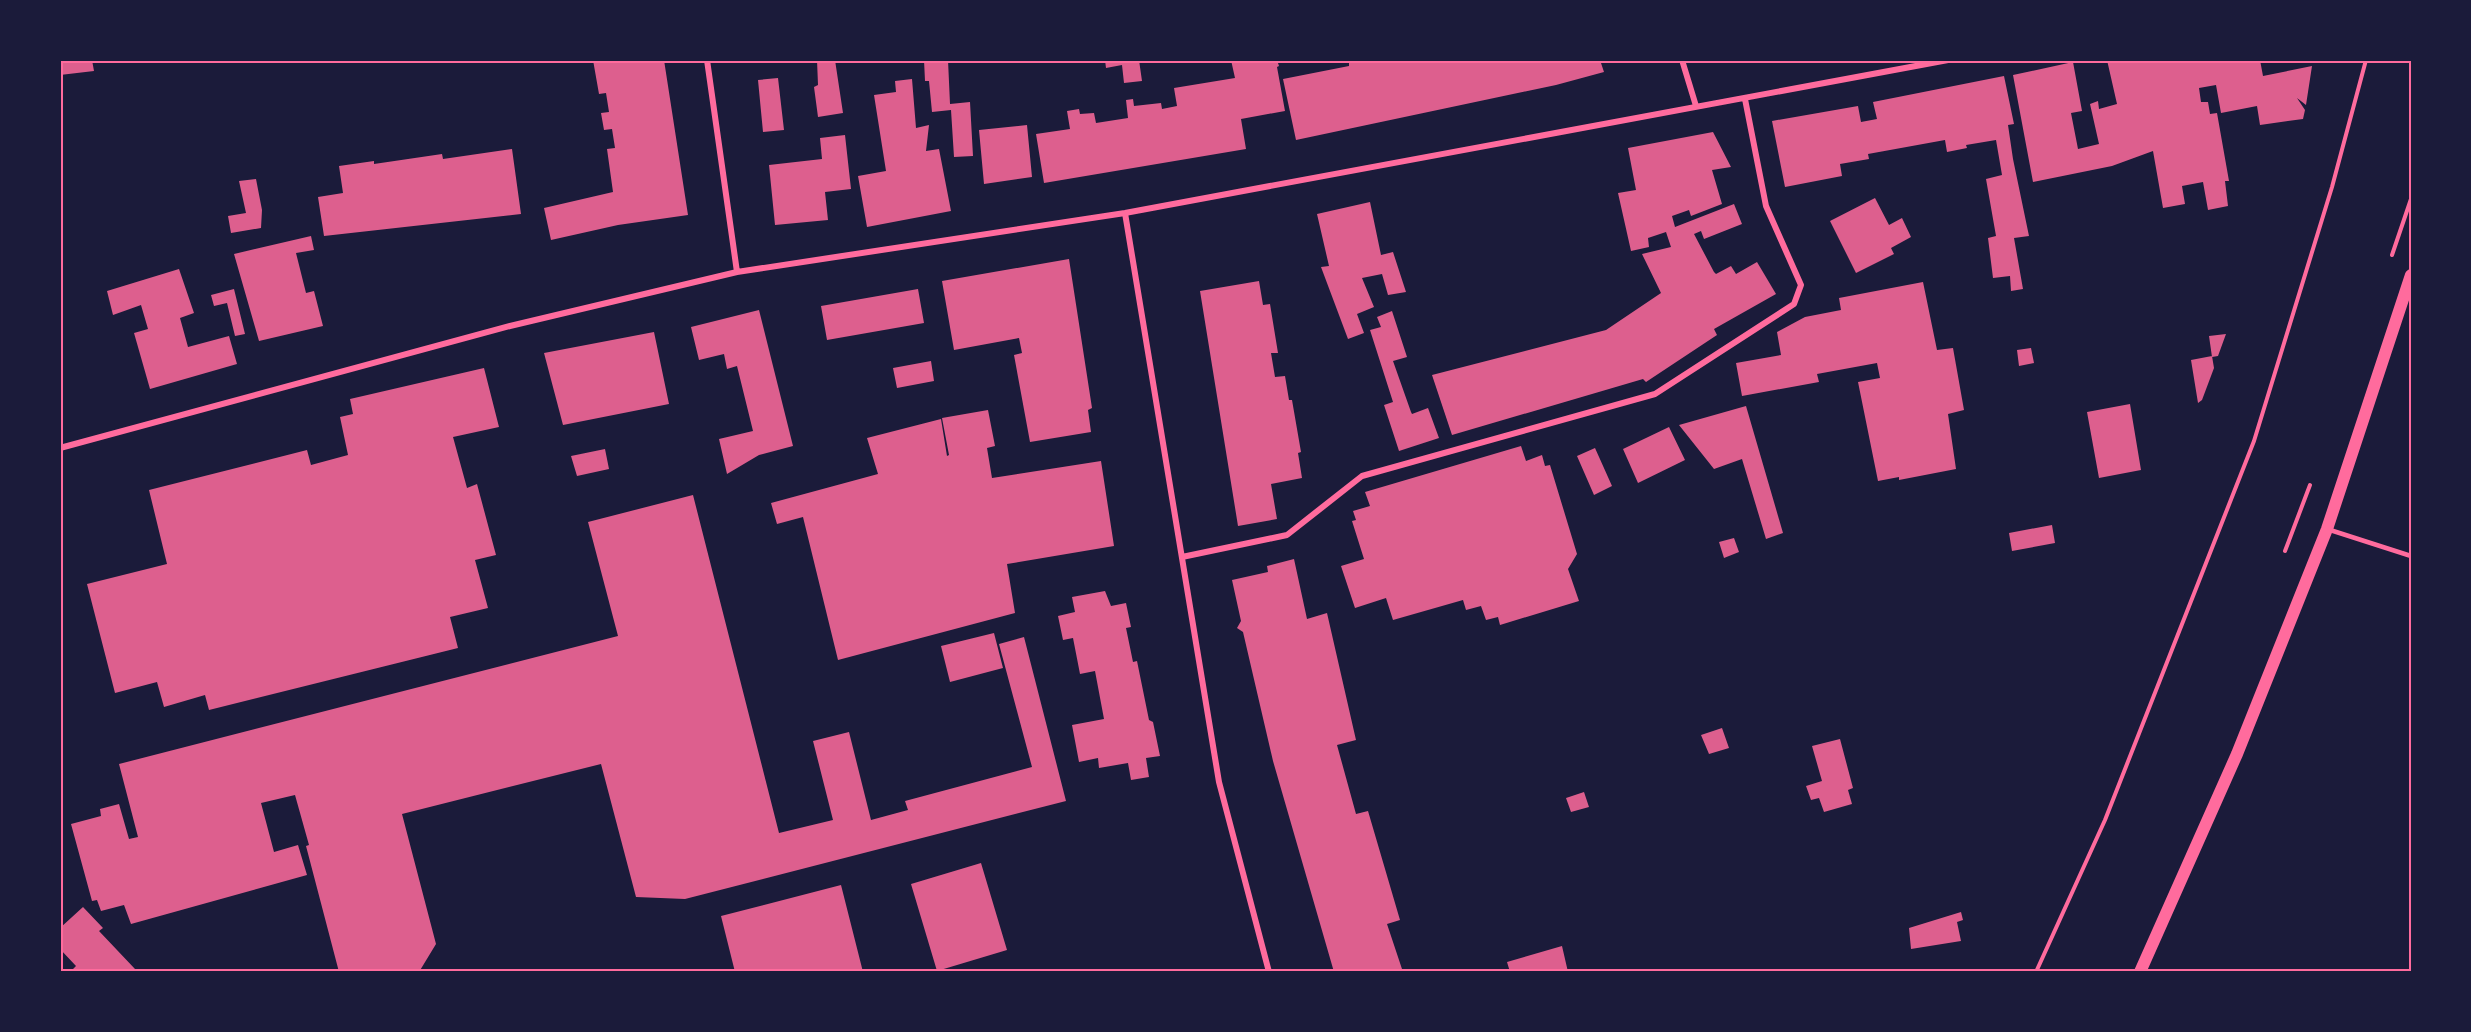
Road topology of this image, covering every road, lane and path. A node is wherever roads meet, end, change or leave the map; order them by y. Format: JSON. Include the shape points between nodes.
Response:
{"nodes":[{"id":1,"x":707,"y":60,"type":"edge"},
{"id":2,"x":1683,"y":60,"type":"edge"},
{"id":3,"x":1948,"y":60,"type":"edge"},
{"id":4,"x":2366,"y":60,"type":"edge"},
{"id":5,"x":1745,"y":99,"type":"junction"},
{"id":6,"x":1696,"y":106,"type":"junction"},
{"id":7,"x":2411,"y":199,"type":"edge"},
{"id":8,"x":1125,"y":213,"type":"junction"},
{"id":9,"x":2389,"y":265,"type":"dead end"},
{"id":10,"x":737,"y":272,"type":"junction"},
{"id":11,"x":2411,"y":275,"type":"edge"},
{"id":12,"x":60,"y":448,"type":"edge"},
{"id":13,"x":2313,"y":475,"type":"dead end"},
{"id":14,"x":2327,"y":529,"type":"junction"},
{"id":15,"x":2285,"y":553,"type":"dead end"},
{"id":16,"x":2411,"y":556,"type":"edge"},
{"id":17,"x":1182,"y":557,"type":"junction"},
{"id":18,"x":1269,"y":972,"type":"edge"},
{"id":19,"x":2036,"y":972,"type":"edge"},
{"id":20,"x":2140,"y":972,"type":"edge"}],
"edges":[{"from":1,"to":10,"type":"street"},
{"from":2,"to":6,"type":"street"},
{"from":3,"to":5,"type":"street"},
{"from":4,"to":19,"type":"path","via":[[2332,187],[2254,441],[2105,820]]},
{"from":5,"to":6,"type":"street"},
{"from":5,"to":17,"type":"street","via":[[1766,206],[1801,285],[1794,304],[1655,394],[1362,476],[1287,535]]},
{"from":6,"to":8,"type":"street"},
{"from":7,"to":9,"type":"path"},
{"from":8,"to":10,"type":"street"},
{"from":8,"to":17,"type":"street"},
{"from":10,"to":12,"type":"street","via":[[510,326]]},
{"from":11,"to":14,"type":"main road"},
{"from":13,"to":15,"type":"path"},
{"from":14,"to":16,"type":"lane"},
{"from":14,"to":20,"type":"main road","via":[[2237,754]]},
{"from":17,"to":18,"type":"street","via":[[1219,782]]}]}
